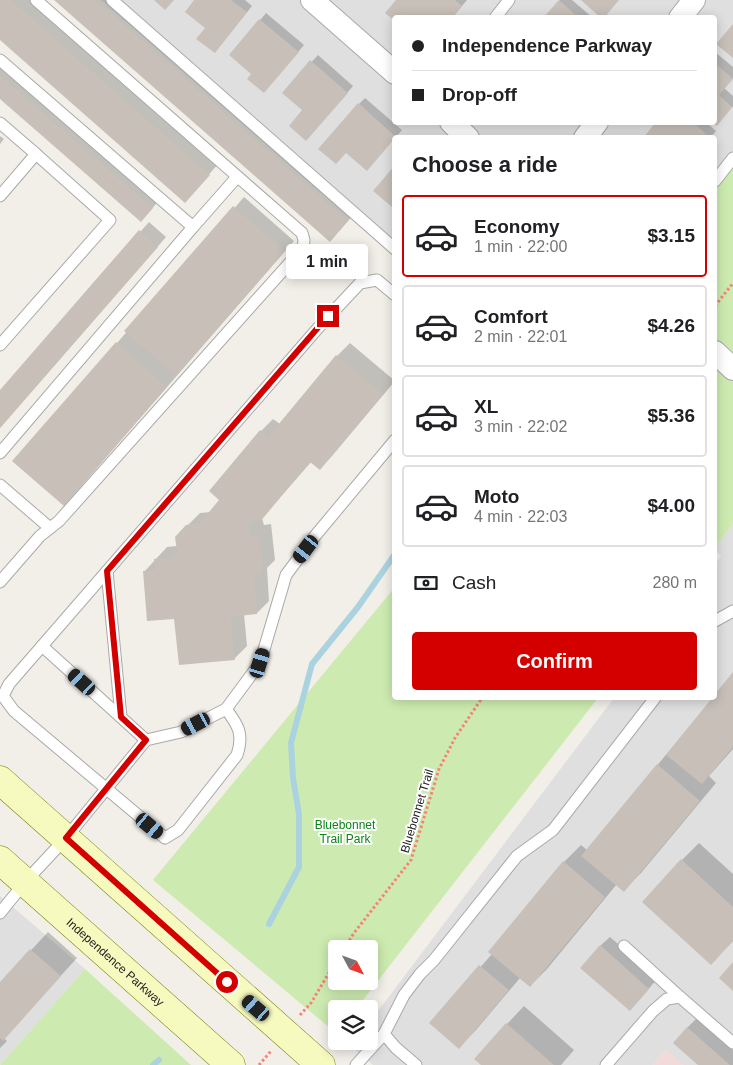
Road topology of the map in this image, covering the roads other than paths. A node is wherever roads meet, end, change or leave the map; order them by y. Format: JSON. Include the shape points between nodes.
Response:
{"nodes":[{"id":1,"x":36,"y":0,"type":"edge"},
{"id":2,"x":112,"y":0,"type":"edge"},
{"id":3,"x":508,"y":0,"type":"edge"},
{"id":4,"x":694,"y":0,"type":"edge"},
{"id":5,"x":325,"y":4,"type":"edge"},
{"id":6,"x":497,"y":15,"type":"edge"},
{"id":7,"x":682,"y":15,"type":"edge"},
{"id":8,"x":0,"y":60,"type":"edge"},
{"id":9,"x":392,"y":70,"type":"edge"},
{"id":10,"x":0,"y":123,"type":"edge"},
{"id":11,"x":454,"y":125,"type":"edge"},
{"id":12,"x":465,"y":135,"type":"edge"},
{"id":13,"x":36,"y":154,"type":"junction"},
{"id":14,"x":733,"y":158,"type":"edge"},
{"id":15,"x":237,"y":177,"type":"junction"},
{"id":16,"x":717,"y":178,"type":"edge"},
{"id":17,"x":0,"y":196,"type":"edge"},
{"id":18,"x":193,"y":227,"type":"junction"},
{"id":19,"x":392,"y":247,"type":"edge"},
{"id":20,"x":392,"y":292,"type":"edge"},
{"id":21,"x":0,"y":345,"type":"edge"},
{"id":22,"x":717,"y":354,"type":"edge"},
{"id":23,"x":733,"y":369,"type":"edge"},
{"id":24,"x":392,"y":444,"type":"edge"},
{"id":25,"x":0,"y":453,"type":"edge"},
{"id":26,"x":0,"y":485,"type":"edge"},
{"id":27,"x":50,"y":528,"type":"junction"},
{"id":28,"x":107,"y":571,"type":"junction"},
{"id":29,"x":0,"y":581,"type":"edge"},
{"id":30,"x":733,"y":610,"type":"edge"},
{"id":31,"x":717,"y":620,"type":"edge"},
{"id":32,"x":42,"y":646,"type":"junction"},
{"id":33,"x":653,"y":700,"type":"edge"},
{"id":34,"x":226,"y":709,"type":"junction"},
{"id":35,"x":121,"y":717,"type":"junction"},
{"id":36,"x":146,"y":740,"type":"junction"},
{"id":37,"x":0,"y":780,"type":"edge"},
{"id":38,"x":106,"y":789,"type":"junction"},
{"id":39,"x":66,"y":838,"type":"junction"},
{"id":40,"x":0,"y":860,"type":"edge"},
{"id":41,"x":25,"y":882,"type":"junction"},
{"id":42,"x":0,"y":913,"type":"edge"},
{"id":43,"x":624,"y":946,"type":"dead end"},
{"id":44,"x":680,"y":997,"type":"junction"},
{"id":45,"x":384,"y":1034,"type":"junction"},
{"id":46,"x":733,"y":1043,"type":"edge"},
{"id":47,"x":231,"y":1065,"type":"edge"},
{"id":48,"x":321,"y":1065,"type":"edge"},
{"id":49,"x":356,"y":1065,"type":"edge"},
{"id":50,"x":416,"y":1065,"type":"edge"},
{"id":51,"x":606,"y":1065,"type":"edge"}],
"edges":[{"from":1,"to":15,"type":"lane"},
{"from":2,"to":19,"type":"lane"},
{"from":3,"to":6,"type":"lane"},
{"from":4,"to":7,"type":"street"},
{"from":5,"to":9,"type":"street"},
{"from":8,"to":18,"type":"lane"},
{"from":10,"to":13,"type":"lane"},
{"from":11,"to":12,"type":"street"},
{"from":13,"to":17,"type":"lane"},
{"from":13,"to":21,"type":"lane","via":[[110,220]]},
{"from":14,"to":16,"type":"lane"},
{"from":15,"to":18,"type":"lane"},
{"from":15,"to":27,"type":"lane","via":[[302,233],[303,248]]},
{"from":18,"to":25,"type":"lane"},
{"from":20,"to":28,"type":"lane","via":[[377,280],[360,283]]},
{"from":22,"to":23,"type":"street"},
{"from":24,"to":34,"type":"lane","via":[[286,574],[260,663]]},
{"from":26,"to":27,"type":"lane"},
{"from":27,"to":29,"type":"lane"},
{"from":28,"to":32,"type":"lane"},
{"from":28,"to":35,"type":"lane"},
{"from":30,"to":31,"type":"lane"},
{"from":32,"to":35,"type":"lane"},
{"from":32,"to":38,"type":"lane","via":[[9,684],[3,696],[14,711]]},
{"from":33,"to":45,"type":"lane","via":[[552,830],[517,856],[420,974],[404,995]]},
{"from":34,"to":36,"type":"lane","via":[[181,732]]},
{"from":34,"to":38,"type":"lane","via":[[238,726],[241,744],[237,755],[178,830],[165,838]]},
{"from":35,"to":36,"type":"lane"},
{"from":36,"to":38,"type":"lane"},
{"from":37,"to":39,"type":"main road"},
{"from":38,"to":39,"type":"lane"},
{"from":39,"to":41,"type":"lane"},
{"from":39,"to":48,"type":"main road"},
{"from":40,"to":41,"type":"main road","name":"Independence Parkway"},
{"from":41,"to":42,"type":"lane"},
{"from":41,"to":47,"type":"main road","name":"Independence Parkway"},
{"from":43,"to":44,"type":"lane"},
{"from":44,"to":46,"type":"lane"},
{"from":44,"to":51,"type":"lane","via":[[667,999],[652,1011]]},
{"from":45,"to":49,"type":"lane"},
{"from":45,"to":50,"type":"lane"}]}
